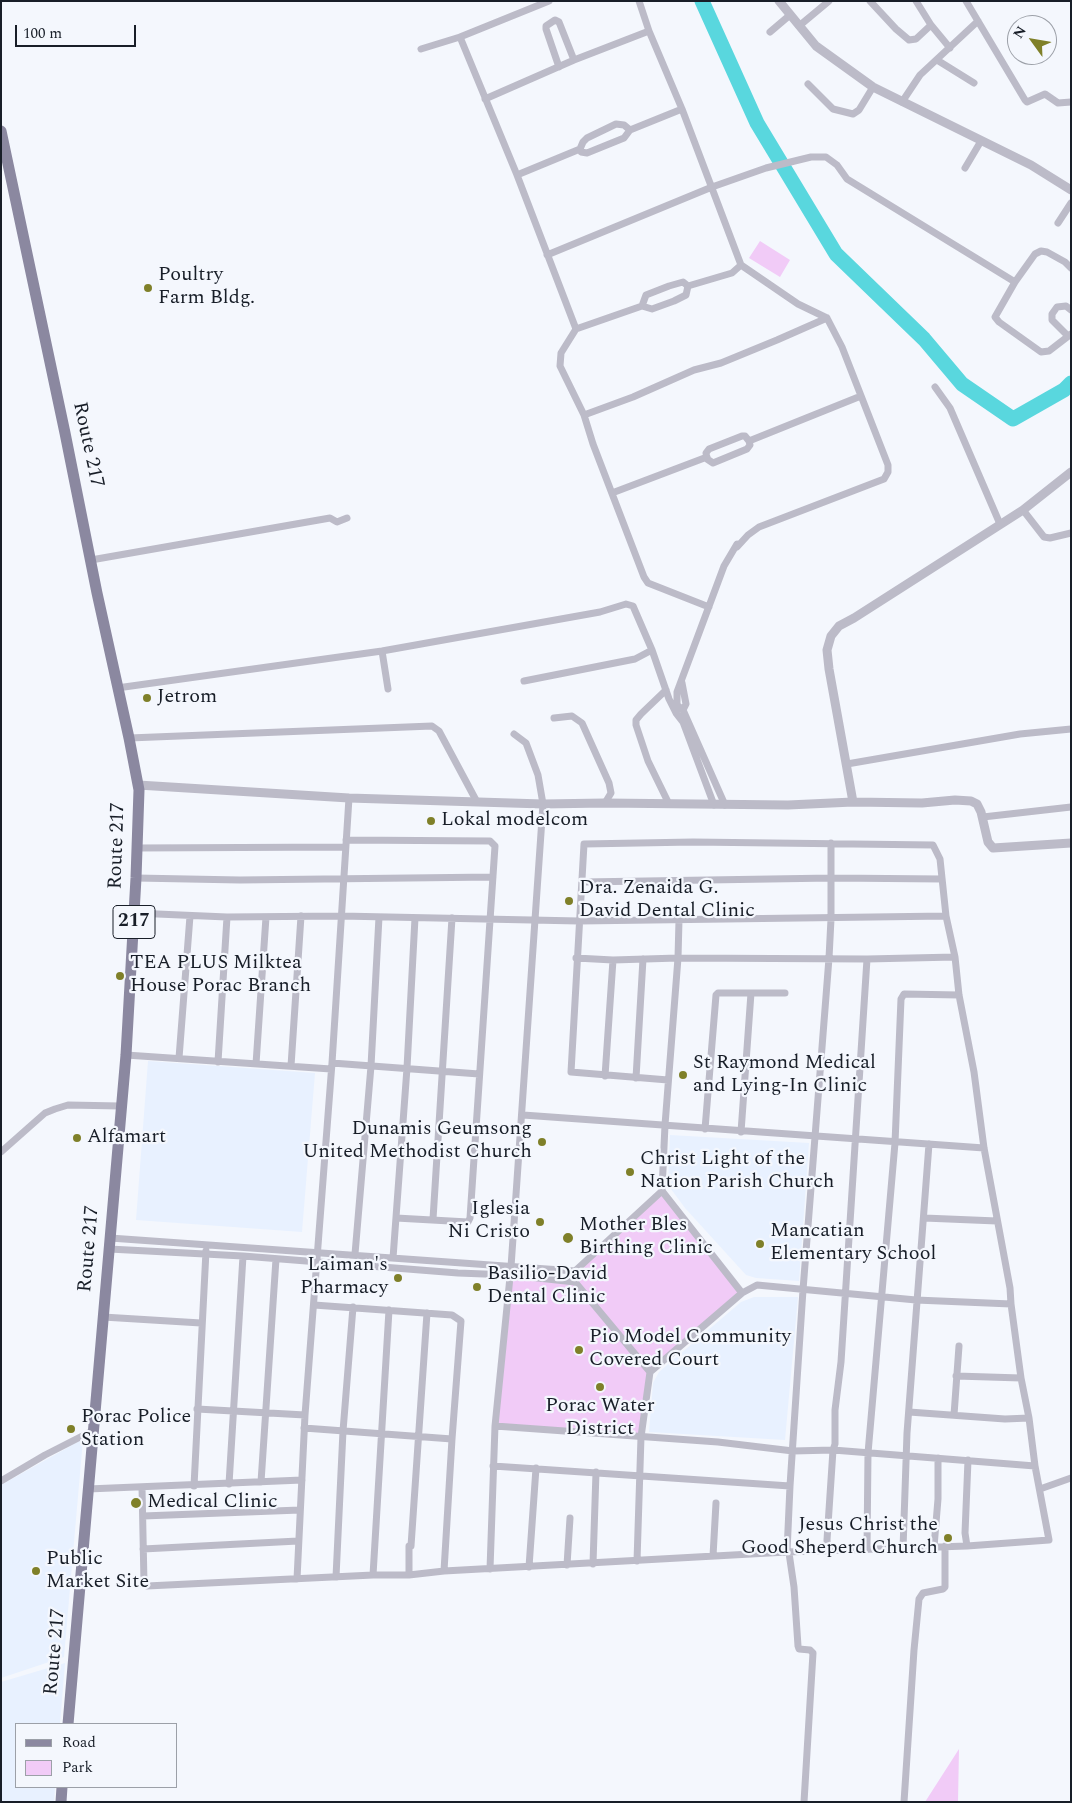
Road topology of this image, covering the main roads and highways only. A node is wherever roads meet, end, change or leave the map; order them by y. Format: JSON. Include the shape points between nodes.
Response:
{"nodes":[{"id":1,"x":1,"y":131,"type":"edge"},
{"id":2,"x":68,"y":1723,"type":"edge"},
{"id":3,"x":62,"y":1788,"type":"edge"},
{"id":4,"x":61,"y":1802,"type":"edge"}],
"edges":[{"from":1,"to":2,"type":"main road","name":"Route 217","number":"217","via":[[130,738],[139,808],[126,1055]]},
{"from":3,"to":4,"type":"main road"}]}
